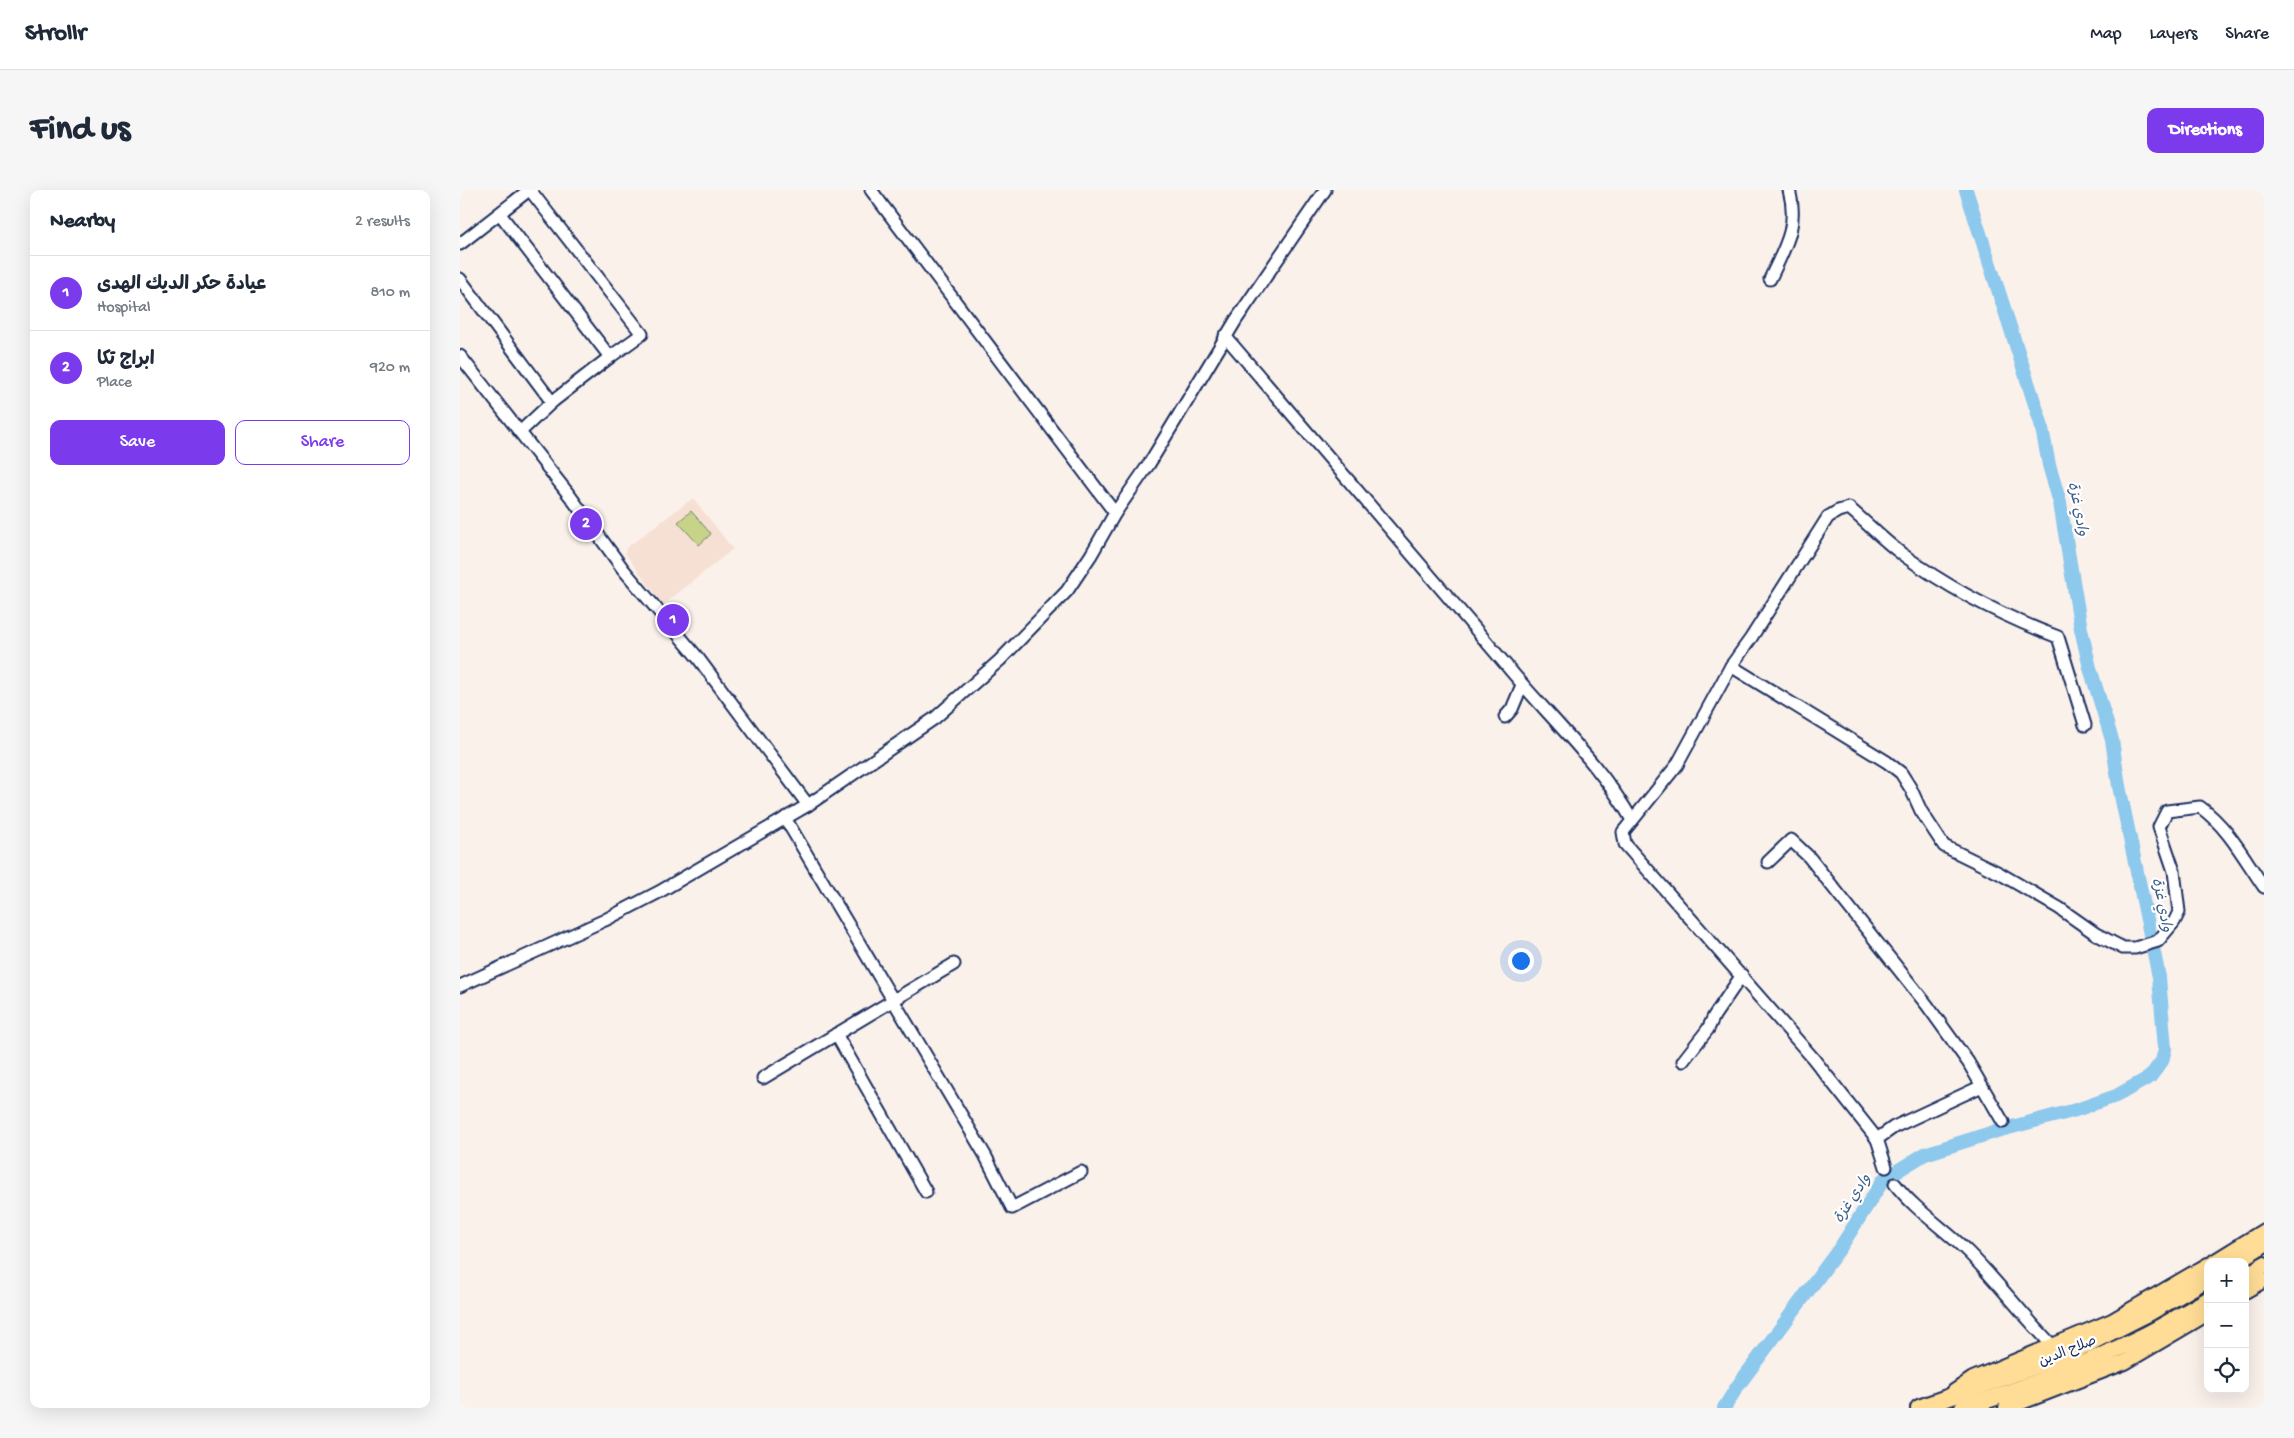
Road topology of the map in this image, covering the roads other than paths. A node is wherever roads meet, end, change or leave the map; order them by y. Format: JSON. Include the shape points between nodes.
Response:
{"nodes":[{"id":1,"x":530,"y":190,"type":"edge"},
{"id":2,"x":871,"y":190,"type":"edge"},
{"id":3,"x":1325,"y":190,"type":"edge"},
{"id":4,"x":1789,"y":190,"type":"edge"},
{"id":5,"x":500,"y":214,"type":"junction"},
{"id":6,"x":460,"y":244,"type":"edge"},
{"id":7,"x":460,"y":279,"type":"edge"},
{"id":8,"x":1770,"y":279,"type":"dead end"},
{"id":9,"x":1225,"y":336,"type":"junction"},
{"id":10,"x":460,"y":356,"type":"edge"},
{"id":11,"x":610,"y":357,"type":"junction"},
{"id":12,"x":552,"y":402,"type":"junction"},
{"id":13,"x":520,"y":432,"type":"junction"},
{"id":14,"x":1115,"y":512,"type":"junction"},
{"id":15,"x":1731,"y":666,"type":"junction"},
{"id":16,"x":1522,"y":685,"type":"junction"},
{"id":17,"x":1505,"y":717,"type":"dead end"},
{"id":18,"x":2085,"y":725,"type":"dead end"},
{"id":19,"x":808,"y":804,"type":"junction"},
{"id":20,"x":785,"y":818,"type":"junction"},
{"id":21,"x":1632,"y":820,"type":"junction"},
{"id":22,"x":1768,"y":862,"type":"dead end"},
{"id":23,"x":2264,"y":887,"type":"edge"},
{"id":24,"x":954,"y":964,"type":"dead end"},
{"id":25,"x":1742,"y":975,"type":"junction"},
{"id":26,"x":460,"y":986,"type":"edge"},
{"id":27,"x":893,"y":1000,"type":"junction"},
{"id":28,"x":836,"y":1034,"type":"junction"},
{"id":29,"x":1683,"y":1061,"type":"dead end"},
{"id":30,"x":762,"y":1078,"type":"dead end"},
{"id":31,"x":1982,"y":1086,"type":"junction"},
{"id":32,"x":2003,"y":1122,"type":"dead end"},
{"id":33,"x":1877,"y":1139,"type":"junction"},
{"id":34,"x":1886,"y":1167,"type":"dead end"},
{"id":35,"x":1081,"y":1172,"type":"dead end"},
{"id":36,"x":1895,"y":1184,"type":"dead end"},
{"id":37,"x":926,"y":1192,"type":"dead end"},
{"id":38,"x":2264,"y":1231,"type":"edge"},
{"id":39,"x":2264,"y":1244,"type":"edge"},
{"id":40,"x":2220,"y":1258,"type":"edge"},
{"id":41,"x":2241,"y":1258,"type":"edge"},
{"id":42,"x":2264,"y":1265,"type":"edge"},
{"id":43,"x":2204,"y":1267,"type":"edge"},
{"id":44,"x":2249,"y":1274,"type":"edge"},
{"id":45,"x":2204,"y":1280,"type":"edge"},
{"id":46,"x":2264,"y":1280,"type":"edge"},
{"id":47,"x":2249,"y":1289,"type":"edge"},
{"id":48,"x":2204,"y":1302,"type":"edge"},
{"id":49,"x":2204,"y":1315,"type":"edge"},
{"id":50,"x":2058,"y":1351,"type":"junction"},
{"id":51,"x":1919,"y":1408,"type":"edge"},
{"id":52,"x":1963,"y":1408,"type":"edge"},
{"id":53,"x":2006,"y":1408,"type":"edge"}],
"edges":[{"from":1,"to":5,"type":"street"},
{"from":1,"to":11,"type":"street","via":[[642,334]]},
{"from":2,"to":14,"type":"street"},
{"from":3,"to":9,"type":"street"},
{"from":4,"to":8,"type":"street","via":[[1794,208],[1789,238]]},
{"from":5,"to":6,"type":"street"},
{"from":5,"to":11,"type":"street"},
{"from":7,"to":12,"type":"street"},
{"from":9,"to":14,"type":"street","via":[[1149,464]]},
{"from":9,"to":16,"type":"street"},
{"from":10,"to":13,"type":"street"},
{"from":11,"to":12,"type":"street"},
{"from":12,"to":13,"type":"street"},
{"from":13,"to":19,"type":"street"},
{"from":14,"to":19,"type":"street","via":[[1067,590],[1000,660],[935,718]]},
{"from":15,"to":18,"type":"street","via":[[1828,517],[1849,508],[1933,576],[1999,613],[2058,637]]},
{"from":15,"to":21,"type":"street","via":[[1677,764],[1654,797]]},
{"from":15,"to":23,"type":"street","via":[[1900,773],[1944,846],[2000,873],[2123,948],[2152,942],[2174,922],[2179,912],[2174,871],[2159,827],[2168,812],[2200,807],[2213,816],[2225,828]]},
{"from":16,"to":17,"type":"street","via":[[1512,710]]},
{"from":16,"to":21,"type":"street","via":[[1603,776]]},
{"from":19,"to":20,"type":"street"},
{"from":20,"to":26,"type":"street","via":[[605,920]]},
{"from":20,"to":27,"type":"street"},
{"from":21,"to":25,"type":"street","via":[[1623,832],[1625,844]]},
{"from":22,"to":31,"type":"street","via":[[1791,840],[1809,857],[1927,1005]]},
{"from":24,"to":27,"type":"street"},
{"from":25,"to":29,"type":"street","via":[[1708,1030]]},
{"from":25,"to":33,"type":"street"},
{"from":27,"to":28,"type":"street"},
{"from":27,"to":35,"type":"street","via":[[985,1155],[1012,1208]]},
{"from":28,"to":30,"type":"street"},
{"from":28,"to":37,"type":"street"},
{"from":31,"to":32,"type":"street"},
{"from":31,"to":33,"type":"street","via":[[1894,1127]]},
{"from":33,"to":34,"type":"street"},
{"from":36,"to":50,"type":"street","via":[[1997,1281],[2036,1330]]},
{"from":38,"to":40,"type":"main road"},
{"from":39,"to":41,"type":"highway"},
{"from":42,"to":44,"type":"highway"},
{"from":43,"to":50,"type":"main road"},
{"from":45,"to":50,"type":"highway","name":"صلاح الدين","via":[[2150,1312]]},
{"from":46,"to":47,"type":"main road"},
{"from":48,"to":52,"type":"highway","name":"صلاح الدين","via":[[2146,1335],[2083,1364]]},
{"from":49,"to":53,"type":"main road","via":[[2124,1362]]},
{"from":50,"to":51,"type":"highway","name":"صلاح الدين"}]}
